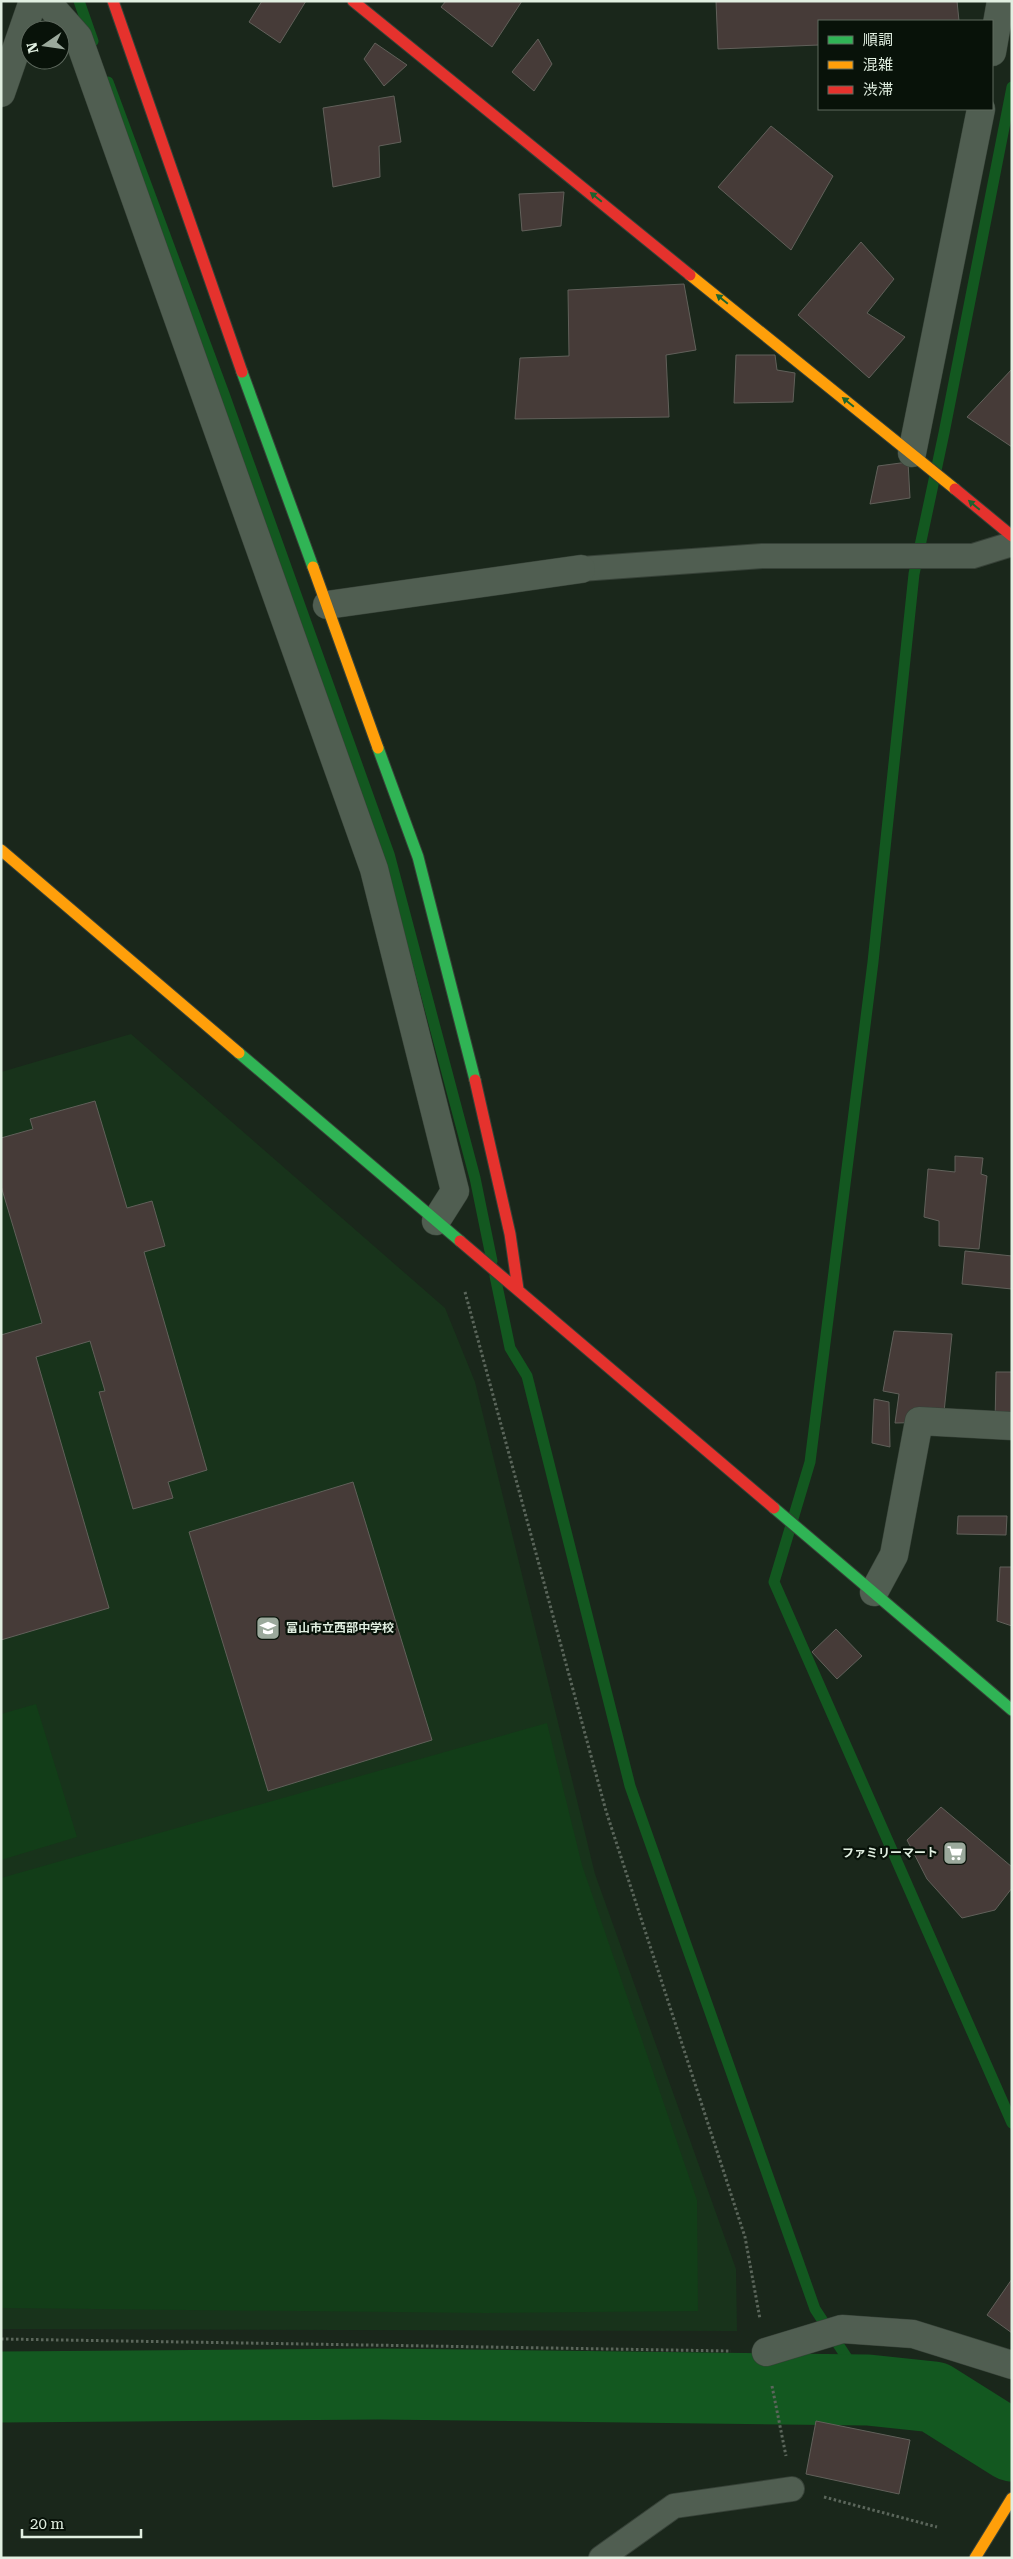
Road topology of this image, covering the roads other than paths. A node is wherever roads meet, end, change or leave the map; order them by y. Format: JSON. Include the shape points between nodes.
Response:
{"nodes":[{"id":1,"x":33,"y":1,"type":"edge"},
{"id":2,"x":46,"y":1,"type":"edge"},
{"id":3,"x":113,"y":1,"type":"edge"},
{"id":4,"x":353,"y":1,"type":"edge"},
{"id":5,"x":1001,"y":1,"type":"edge"},
{"id":6,"x":993,"y":46,"type":"edge"},
{"id":7,"x":1,"y":93,"type":"edge"},
{"id":8,"x":981,"y":110,"type":"edge"},
{"id":9,"x":912,"y":453,"type":"junction"},
{"id":10,"x":1012,"y":536,"type":"edge"},
{"id":11,"x":1012,"y":544,"type":"edge"},
{"id":12,"x":581,"y":569,"type":"joint"},
{"id":13,"x":327,"y":605,"type":"junction"},
{"id":14,"x":1,"y":850,"type":"edge"},
{"id":15,"x":436,"y":1221,"type":"junction"},
{"id":16,"x":517,"y":1288,"type":"junction"},
{"id":17,"x":1012,"y":1426,"type":"edge"},
{"id":18,"x":874,"y":1592,"type":"junction"},
{"id":19,"x":1012,"y":1710,"type":"edge"},
{"id":20,"x":766,"y":2354,"type":"road end"},
{"id":21,"x":1012,"y":2365,"type":"edge"},
{"id":22,"x":792,"y":2489,"type":"road end"},
{"id":23,"x":1012,"y":2498,"type":"edge"},
{"id":24,"x":601,"y":2558,"type":"edge"},
{"id":25,"x":975,"y":2558,"type":"edge"}],
"edges":[{"from":1,"to":7,"type":"street"},
{"from":2,"to":15,"type":"street","via":[[78,37],[374,869],[455,1191]]},
{"from":3,"to":13,"type":"street","via":[[199,252]]},
{"from":9,"to":4,"type":"street","one_way":true},
{"from":5,"to":6,"type":"street"},
{"from":8,"to":9,"type":"street"},
{"from":10,"to":9,"type":"street","one_way":true},
{"from":11,"to":12,"type":"lane","via":[[973,556],[762,556]]},
{"from":12,"to":13,"type":"street"},
{"from":13,"to":16,"type":"street","via":[[418,857],[510,1234]]},
{"from":14,"to":15,"type":"street"},
{"from":15,"to":16,"type":"street"},
{"from":16,"to":18,"type":"street"},
{"from":17,"to":18,"type":"street","via":[[919,1421],[894,1555]]},
{"from":18,"to":19,"type":"street"},
{"from":20,"to":21,"type":"street","via":[[830,2332],[913,2334]]},
{"from":22,"to":24,"type":"lane","via":[[674,2506]]},
{"from":23,"to":25,"type":"street"}]}
